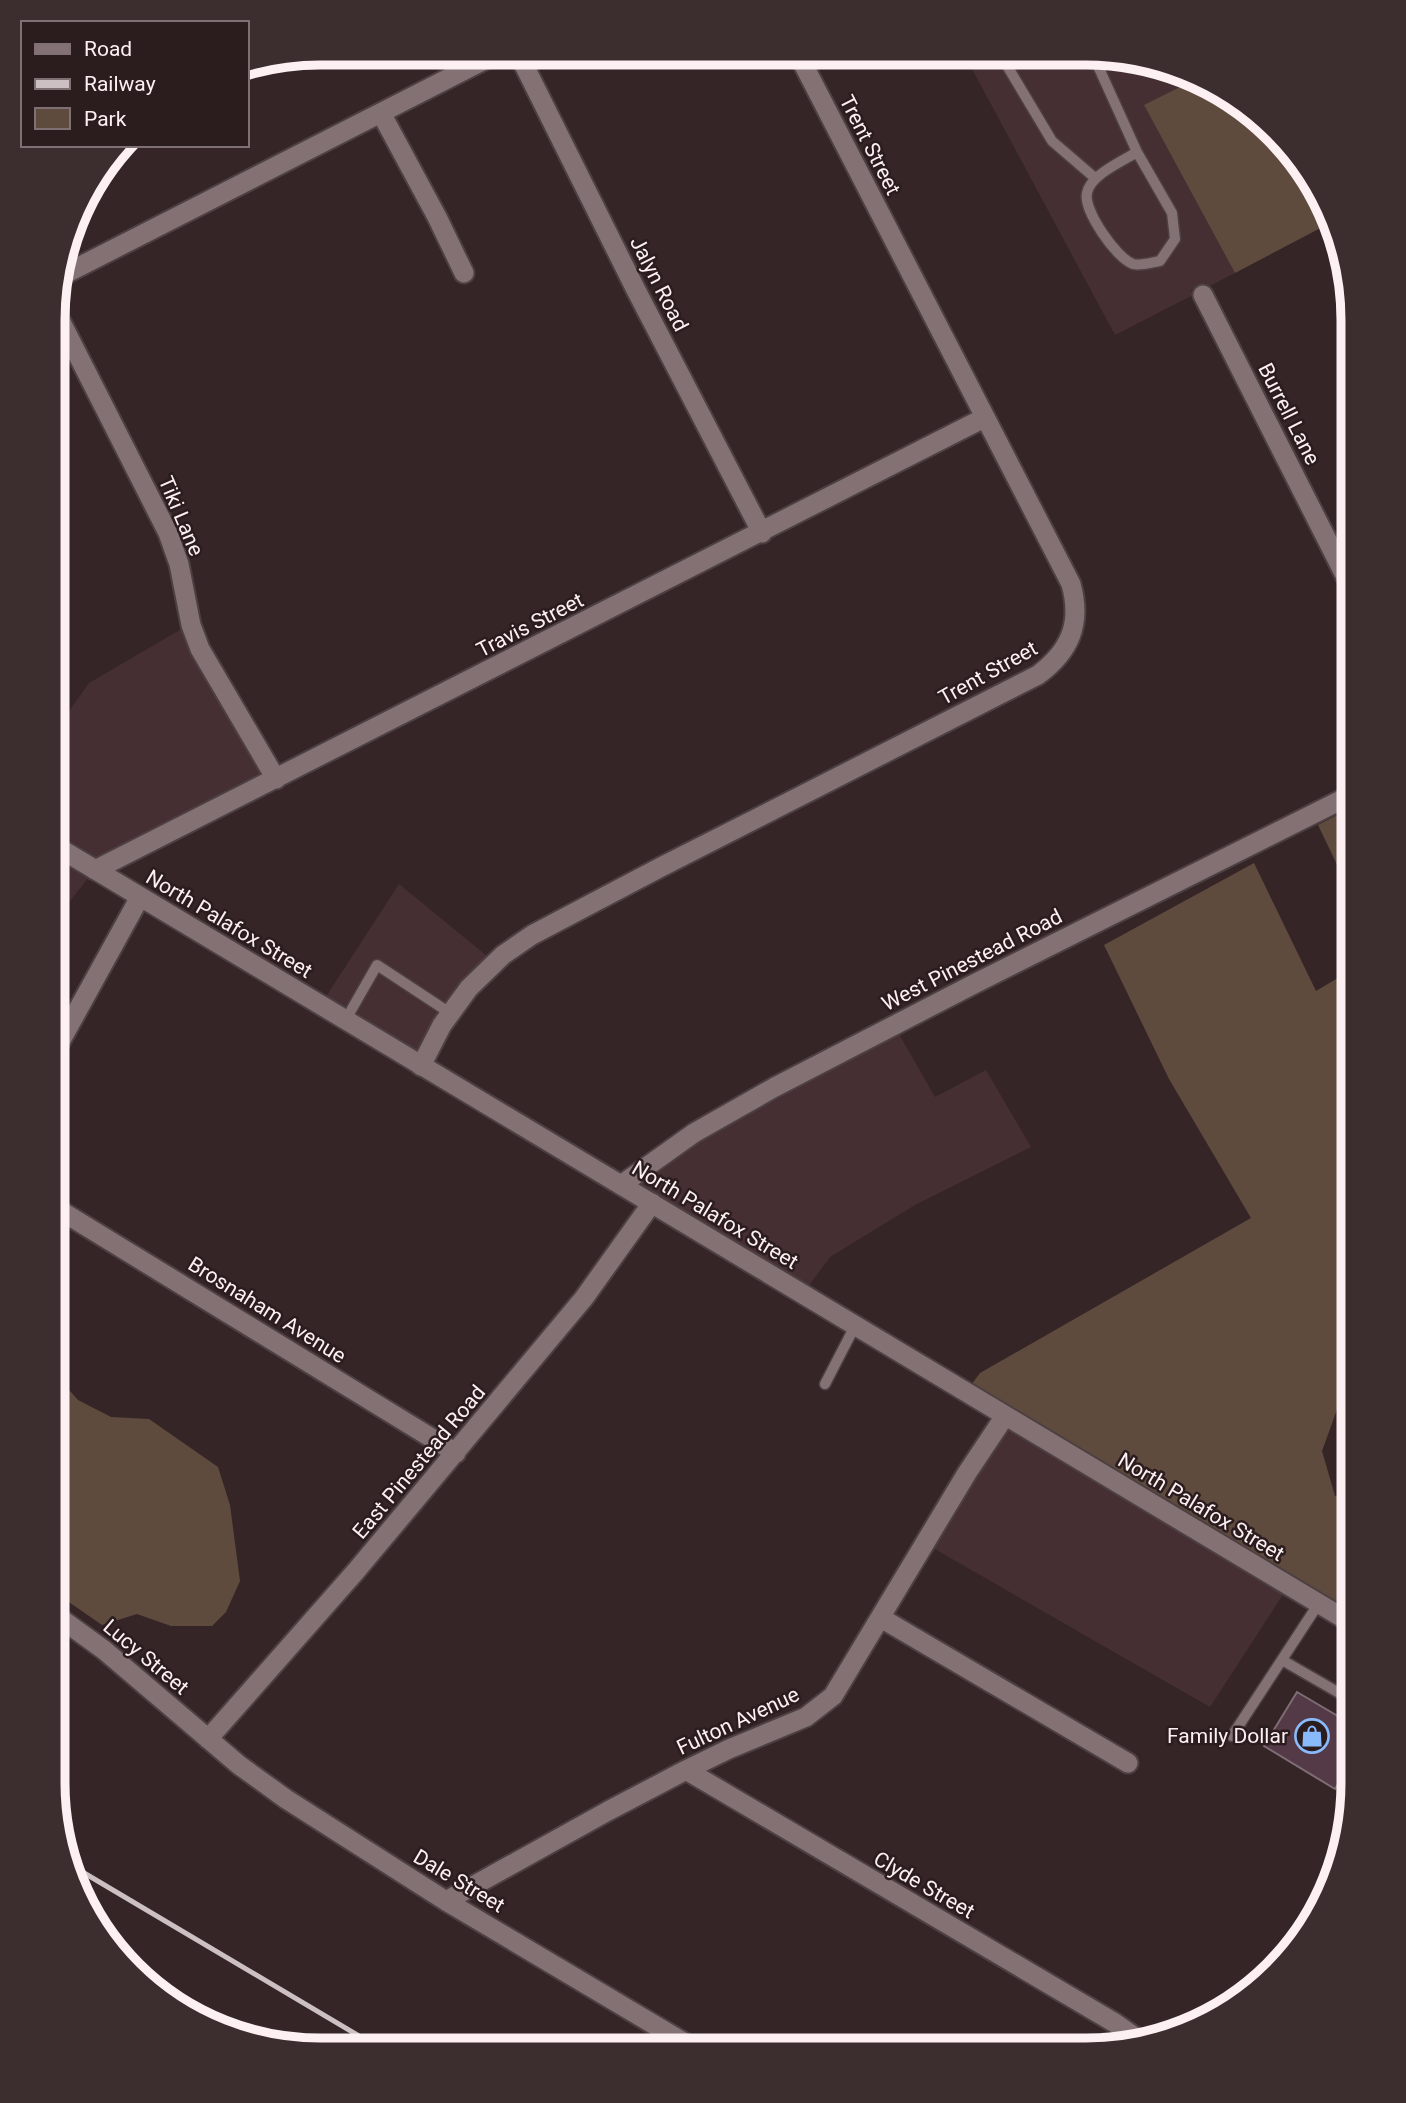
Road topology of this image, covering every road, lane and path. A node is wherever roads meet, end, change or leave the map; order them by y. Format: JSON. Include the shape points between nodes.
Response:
{"nodes":[{"id":1,"x":475,"y":65,"type":"edge"},
{"id":2,"x":524,"y":65,"type":"edge"},
{"id":3,"x":804,"y":65,"type":"edge"},
{"id":4,"x":1007,"y":65,"type":"edge"},
{"id":5,"x":1098,"y":65,"type":"edge"},
{"id":6,"x":381,"y":113,"type":"junction"},
{"id":7,"x":1137,"y":152,"type":"junction"},
{"id":8,"x":1096,"y":178,"type":"junction"},
{"id":9,"x":70,"y":272,"type":"edge"},
{"id":10,"x":464,"y":273,"type":"dead end"},
{"id":11,"x":1203,"y":295,"type":"dead end"},
{"id":12,"x":65,"y":330,"type":"edge"},
{"id":13,"x":984,"y":418,"type":"junction"},
{"id":14,"x":762,"y":533,"type":"junction"},
{"id":15,"x":1341,"y":567,"type":"edge"},
{"id":16,"x":276,"y":779,"type":"junction"},
{"id":17,"x":1341,"y":800,"type":"edge"},
{"id":18,"x":65,"y":852,"type":"edge"},
{"id":19,"x":95,"y":870,"type":"junction"},
{"id":20,"x":140,"y":897,"type":"junction"},
{"id":21,"x":450,"y":1013,"type":"junction"},
{"id":22,"x":345,"y":1021,"type":"junction"},
{"id":23,"x":65,"y":1033,"type":"edge"},
{"id":24,"x":421,"y":1066,"type":"junction"},
{"id":25,"x":621,"y":1185,"type":"junction"},
{"id":26,"x":652,"y":1203,"type":"junction"},
{"id":27,"x":65,"y":1213,"type":"edge"},
{"id":28,"x":855,"y":1326,"type":"junction"},
{"id":29,"x":825,"y":1384,"type":"dead end"},
{"id":30,"x":1005,"y":1416,"type":"junction"},
{"id":31,"x":456,"y":1453,"type":"junction"},
{"id":32,"x":1319,"y":1603,"type":"junction"},
{"id":33,"x":1341,"y":1616,"type":"edge"},
{"id":34,"x":881,"y":1618,"type":"junction"},
{"id":35,"x":65,"y":1622,"type":"edge"},
{"id":36,"x":1282,"y":1660,"type":"junction"},
{"id":37,"x":1341,"y":1694,"type":"edge"},
{"id":38,"x":1233,"y":1735,"type":"dead end"},
{"id":39,"x":208,"y":1739,"type":"junction"},
{"id":40,"x":1128,"y":1763,"type":"dead end"},
{"id":41,"x":687,"y":1770,"type":"junction"},
{"id":42,"x":446,"y":1901,"type":"junction"},
{"id":43,"x":1130,"y":2034,"type":"edge"},
{"id":44,"x":676,"y":2038,"type":"edge"}],
"edges":[{"from":1,"to":6,"type":"street"},
{"from":2,"to":14,"type":"street","name":"Jalyn Road"},
{"from":3,"to":13,"type":"street","name":"Trent Street"},
{"from":4,"to":8,"type":"lane","via":[[1052,141]]},
{"from":5,"to":7,"type":"lane"},
{"from":6,"to":9,"type":"street"},
{"from":6,"to":10,"type":"street"},
{"from":7,"to":8,"type":"lane"},
{"from":7,"to":8,"type":"lane","via":[[1172,213],[1175,239],[1160,261],[1134,264],[1117,253],[1089,211],[1087,193]]},
{"from":11,"to":15,"type":"street","name":"Burrell Lane"},
{"from":12,"to":16,"type":"street","name":"Tiki Lane","via":[[168,533],[200,649]]},
{"from":13,"to":14,"type":"street","name":"Travis Street"},
{"from":13,"to":21,"type":"street","name":"Trent Street","via":[[1074,596],[1071,635],[1054,663],[1038,676],[532,935],[485,971]]},
{"from":14,"to":16,"type":"street","name":"Travis Street"},
{"from":16,"to":19,"type":"street","name":"Travis Street"},
{"from":17,"to":25,"type":"street","name":"West Pinestead Road","via":[[775,1087],[694,1133]]},
{"from":18,"to":19,"type":"street","name":"North Palafox Street"},
{"from":19,"to":20,"type":"street","name":"North Palafox Street"},
{"from":20,"to":22,"type":"street","name":"North Palafox Street"},
{"from":20,"to":23,"type":"street"},
{"from":21,"to":22,"type":"lane","via":[[377,965]]},
{"from":21,"to":24,"type":"street","name":"Trent Street"},
{"from":22,"to":24,"type":"street","name":"North Palafox Street"},
{"from":24,"to":25,"type":"street","name":"North Palafox Street"},
{"from":25,"to":26,"type":"street","name":"North Palafox Street"},
{"from":26,"to":28,"type":"street","name":"North Palafox Street"},
{"from":26,"to":31,"type":"street","name":"East Pinestead Road","via":[[584,1298]]},
{"from":27,"to":31,"type":"street","name":"Brosnaham Avenue"},
{"from":28,"to":29,"type":"lane"},
{"from":28,"to":30,"type":"street","name":"North Palafox Street"},
{"from":30,"to":32,"type":"street","name":"North Palafox Street"},
{"from":30,"to":34,"type":"street","name":"Fulton Avenue"},
{"from":31,"to":39,"type":"street","name":"East Pinestead Road"},
{"from":32,"to":33,"type":"street","name":"North Palafox Street"},
{"from":32,"to":36,"type":"lane"},
{"from":34,"to":40,"type":"street"},
{"from":34,"to":41,"type":"street","name":"Fulton Avenue","via":[[833,1696],[806,1717]]},
{"from":35,"to":39,"type":"street","name":"Lucy Street"},
{"from":36,"to":37,"type":"lane"},
{"from":36,"to":38,"type":"lane"},
{"from":39,"to":42,"type":"street","name":"Dale Street","via":[[286,1799]]},
{"from":41,"to":42,"type":"street","name":"Fulton Avenue"},
{"from":41,"to":43,"type":"street","name":"Clyde Street"},
{"from":42,"to":44,"type":"street","name":"Dale Street"}]}
